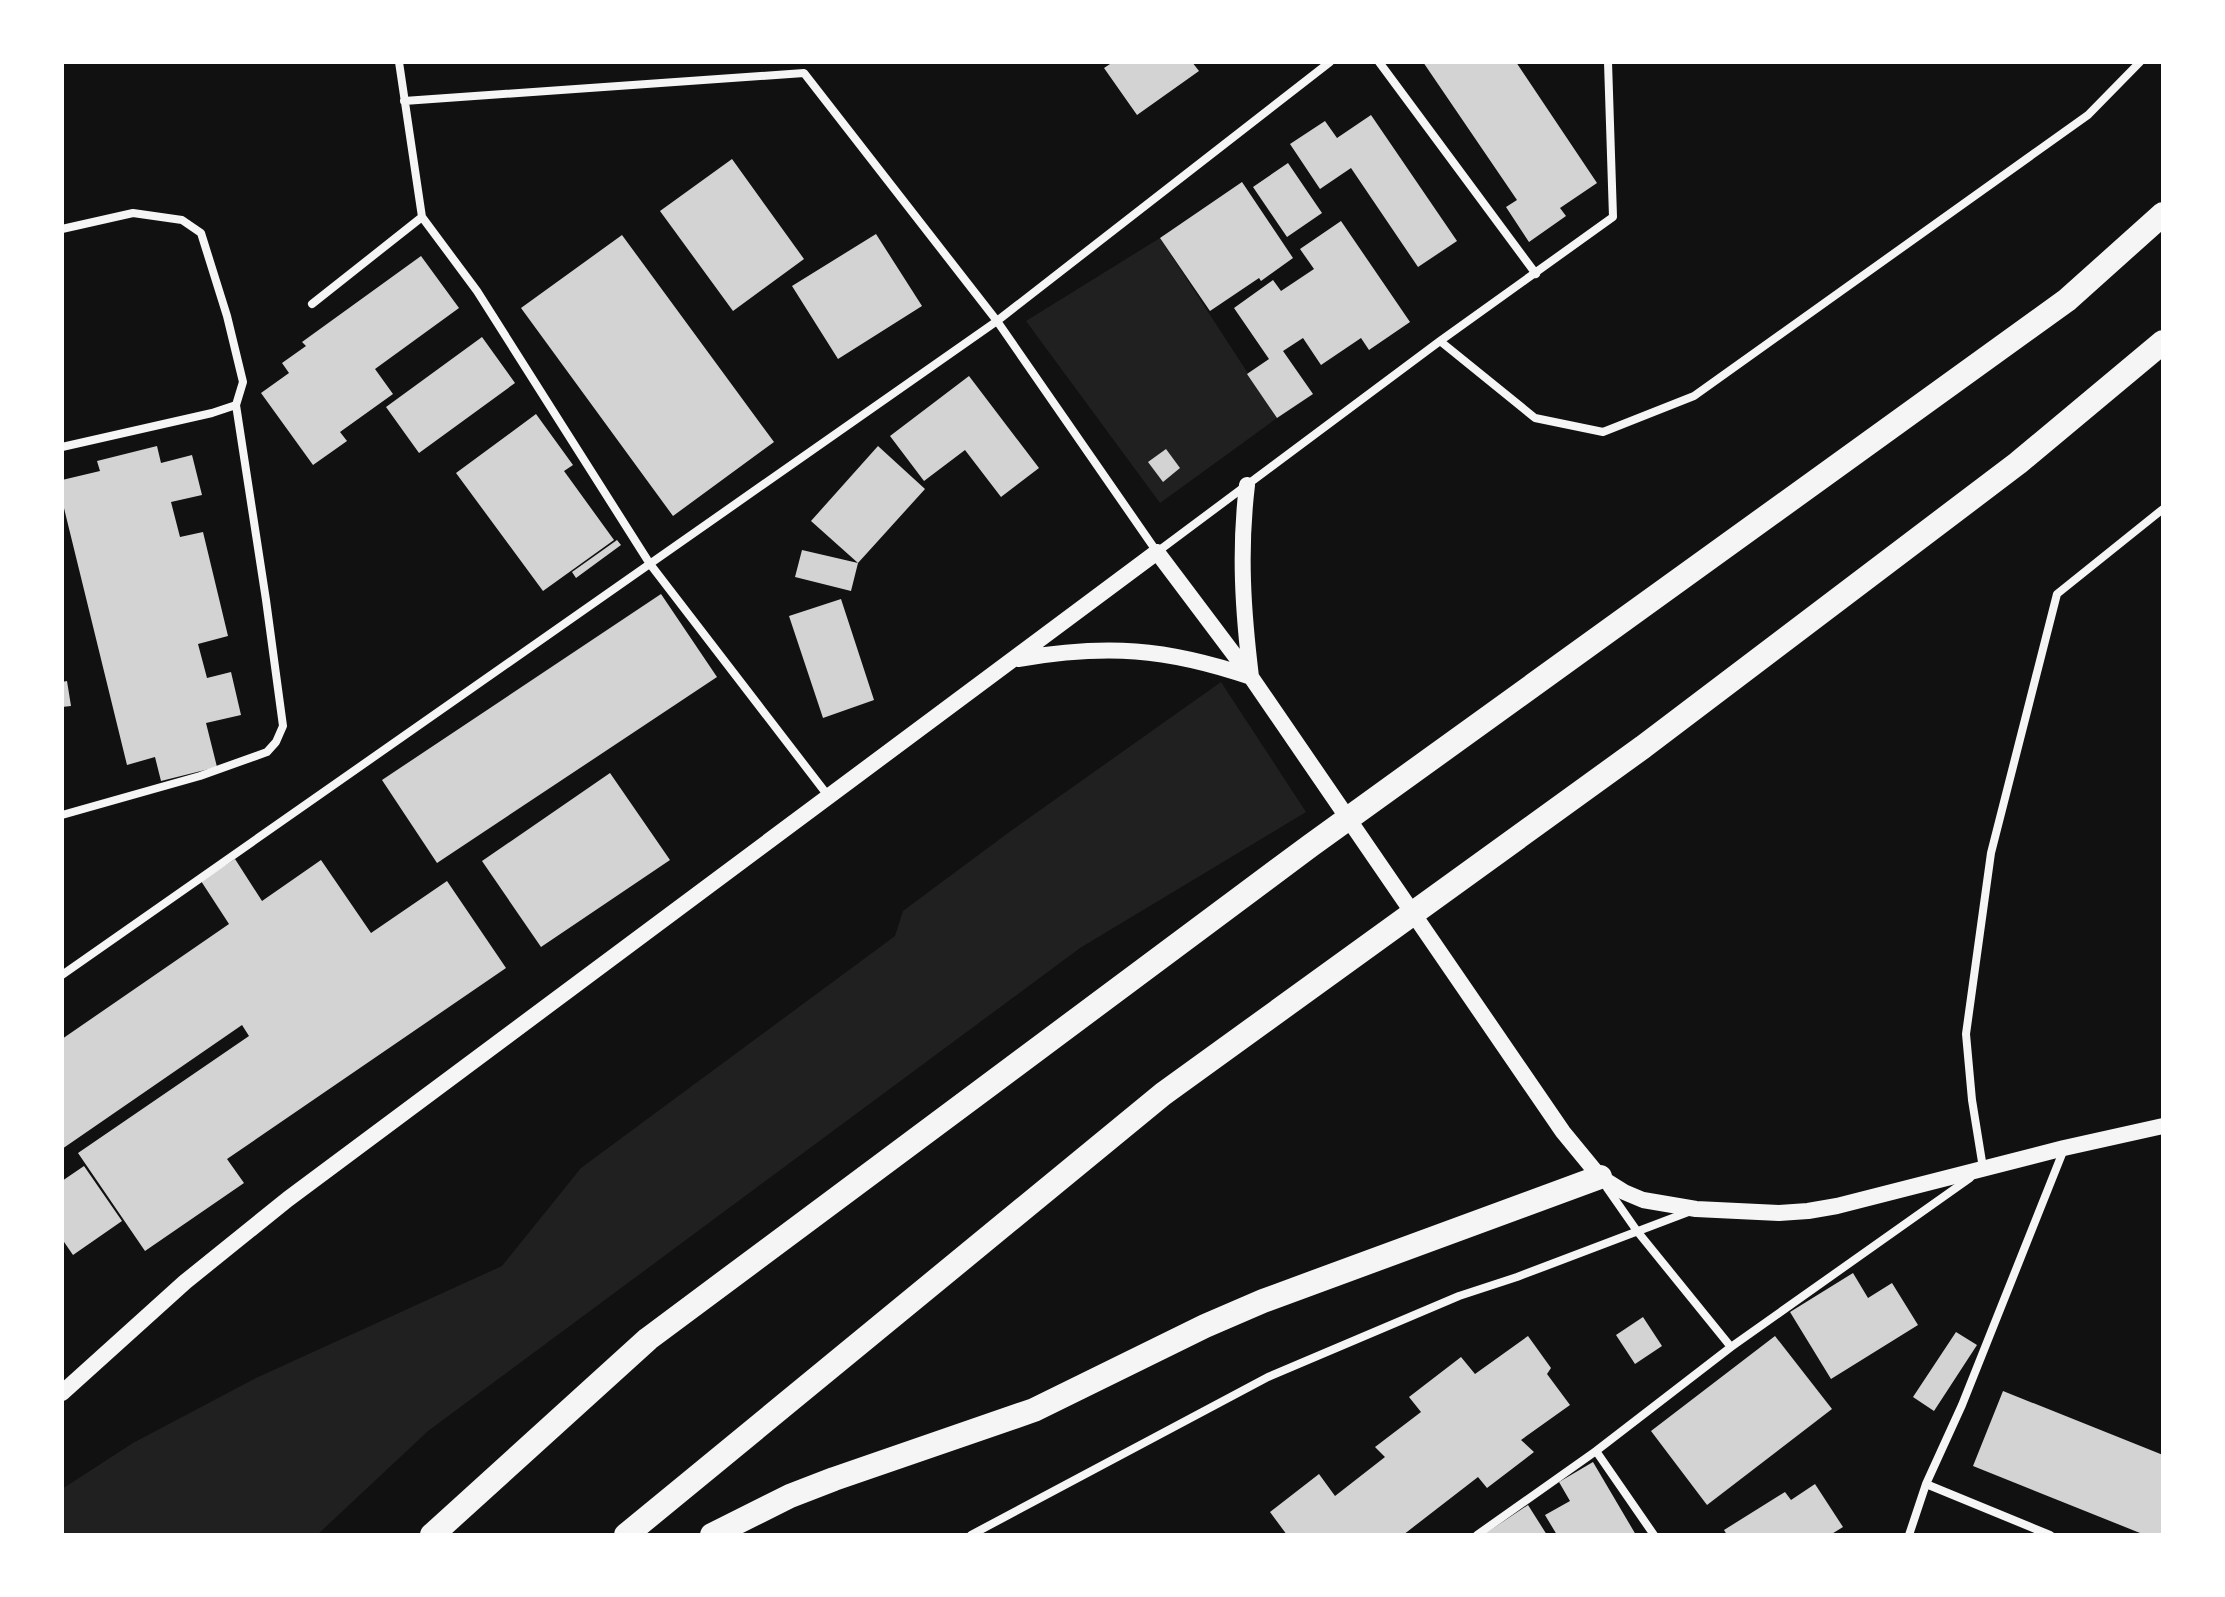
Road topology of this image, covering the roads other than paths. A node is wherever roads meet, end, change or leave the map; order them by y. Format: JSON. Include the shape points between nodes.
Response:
{"nodes":[{"id":1,"x":399,"y":62,"type":"edge"},
{"id":2,"x":803,"y":62,"type":"edge"},
{"id":3,"x":1330,"y":62,"type":"edge"},
{"id":4,"x":1379,"y":62,"type":"edge"},
{"id":5,"x":1608,"y":62,"type":"edge"},
{"id":6,"x":2140,"y":62,"type":"edge"},
{"id":7,"x":804,"y":73,"type":"junction"},
{"id":8,"x":404,"y":101,"type":"junction"},
{"id":9,"x":2163,"y":214,"type":"edge"},
{"id":10,"x":422,"y":217,"type":"junction"},
{"id":11,"x":62,"y":229,"type":"edge"},
{"id":12,"x":1536,"y":274,"type":"junction"},
{"id":13,"x":312,"y":304,"type":"dead end"},
{"id":14,"x":997,"y":321,"type":"junction"},
{"id":15,"x":1440,"y":341,"type":"junction"},
{"id":16,"x":2163,"y":342,"type":"edge"},
{"id":17,"x":236,"y":405,"type":"junction"},
{"id":18,"x":62,"y":447,"type":"edge"},
{"id":19,"x":1247,"y":485,"type":"junction"},
{"id":20,"x":2163,"y":509,"type":"edge"},
{"id":21,"x":1157,"y":552,"type":"junction"},
{"id":22,"x":650,"y":564,"type":"junction"},
{"id":23,"x":1013,"y":660,"type":"junction"},
{"id":24,"x":1251,"y":677,"type":"junction"},
{"id":25,"x":829,"y":797,"type":"junction"},
{"id":26,"x":62,"y":815,"type":"edge"},
{"id":27,"x":62,"y":975,"type":"edge"},
{"id":28,"x":2163,"y":1126,"type":"edge"},
{"id":29,"x":2064,"y":1148,"type":"junction"},
{"id":30,"x":1983,"y":1168,"type":"junction"},
{"id":31,"x":1600,"y":1177,"type":"junction"},
{"id":32,"x":1696,"y":1209,"type":"junction"},
{"id":33,"x":1637,"y":1231,"type":"junction"},
{"id":34,"x":1731,"y":1347,"type":"junction"},
{"id":35,"x":65,"y":1385,"type":"edge"},
{"id":36,"x":1596,"y":1451,"type":"junction"},
{"id":37,"x":1926,"y":1484,"type":"junction"},
{"id":38,"x":432,"y":1535,"type":"edge"},
{"id":39,"x":626,"y":1535,"type":"edge"},
{"id":40,"x":712,"y":1535,"type":"edge"},
{"id":41,"x":971,"y":1535,"type":"edge"},
{"id":42,"x":1477,"y":1535,"type":"edge"},
{"id":43,"x":1654,"y":1535,"type":"edge"},
{"id":44,"x":1909,"y":1535,"type":"edge"},
{"id":45,"x":2050,"y":1535,"type":"edge"}],
"edges":[{"from":1,"to":8,"type":"street"},
{"from":2,"to":7,"type":"street"},
{"from":3,"to":14,"type":"street"},
{"from":4,"to":12,"type":"street"},
{"from":5,"to":12,"type":"street","via":[[1613,217]]},
{"from":6,"to":15,"type":"street","via":[[2088,115],[1694,396],[1603,432],[1535,418]]},
{"from":7,"to":8,"type":"street"},
{"from":7,"to":14,"type":"street"},
{"from":8,"to":10,"type":"street"},
{"from":9,"to":38,"type":"highway","via":[[2067,300],[1310,846],[648,1339]]},
{"from":10,"to":13,"type":"street"},
{"from":10,"to":22,"type":"street","via":[[477,291]]},
{"from":11,"to":17,"type":"street","via":[[133,213],[182,220],[201,233],[243,382]]},
{"from":12,"to":15,"type":"street"},
{"from":14,"to":21,"type":"street"},
{"from":14,"to":22,"type":"street"},
{"from":15,"to":19,"type":"street"},
{"from":16,"to":39,"type":"highway","via":[[2018,463],[1643,747],[1163,1094]]},
{"from":17,"to":18,"type":"street"},
{"from":17,"to":26,"type":"street","via":[[283,726],[267,752]]},
{"from":19,"to":21,"type":"street"},
{"from":19,"to":24,"type":"main road","via":[[1241,581]]},
{"from":20,"to":30,"type":"street","via":[[2057,594],[1991,853],[1966,1034]]},
{"from":21,"to":23,"type":"main road"},
{"from":21,"to":24,"type":"main road"},
{"from":22,"to":25,"type":"street"},
{"from":22,"to":27,"type":"street"},
{"from":23,"to":24,"type":"main road","via":[[1130,650],[1208,662]]},
{"from":23,"to":25,"type":"main road"},
{"from":24,"to":31,"type":"main road","via":[[1555,1121]]},
{"from":25,"to":35,"type":"main road","via":[[231,1243]]},
{"from":28,"to":29,"type":"main road"},
{"from":29,"to":30,"type":"main road"},
{"from":29,"to":37,"type":"street"},
{"from":30,"to":32,"type":"main road","via":[[1808,1211]]},
{"from":30,"to":34,"type":"street"},
{"from":31,"to":32,"type":"main road","via":[[1643,1200]]},
{"from":31,"to":33,"type":"street"},
{"from":31,"to":40,"type":"highway","via":[[1263,1301],[1034,1410],[790,1496]]},
{"from":32,"to":33,"type":"street"},
{"from":33,"to":34,"type":"street"},
{"from":33,"to":41,"type":"street","via":[[1459,1296],[1268,1377]]},
{"from":34,"to":36,"type":"street"},
{"from":36,"to":42,"type":"street"},
{"from":36,"to":43,"type":"street"},
{"from":37,"to":44,"type":"street"},
{"from":37,"to":45,"type":"street"}]}
